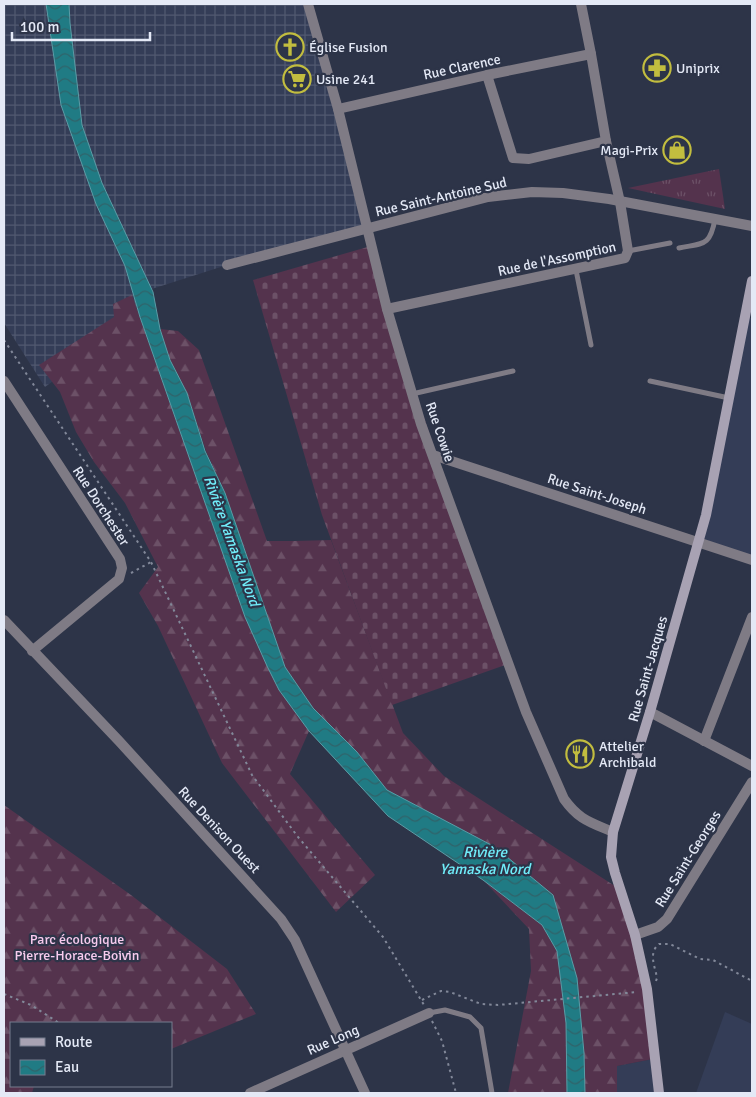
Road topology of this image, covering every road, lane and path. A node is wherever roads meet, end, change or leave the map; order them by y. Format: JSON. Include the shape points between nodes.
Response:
{"nodes":[{"id":1,"x":308,"y":4,"type":"edge"},
{"id":2,"x":581,"y":4,"type":"edge"},
{"id":3,"x":591,"y":54,"type":"junction"},
{"id":4,"x":487,"y":75,"type":"junction"},
{"id":5,"x":338,"y":109,"type":"junction"},
{"id":6,"x":606,"y":141,"type":"junction"},
{"id":7,"x":620,"y":202,"type":"junction"},
{"id":8,"x":715,"y":219,"type":"junction"},
{"id":9,"x":752,"y":226,"type":"edge"},
{"id":10,"x":367,"y":228,"type":"junction"},
{"id":11,"x":670,"y":243,"type":"dead end"},
{"id":12,"x":679,"y":248,"type":"dead end"},
{"id":13,"x":628,"y":251,"type":"junction"},
{"id":14,"x":227,"y":265,"type":"dead end"},
{"id":15,"x":576,"y":270,"type":"junction"},
{"id":16,"x":752,"y":281,"type":"edge"},
{"id":17,"x":387,"y":309,"type":"junction"},
{"id":18,"x":4,"y":340,"type":"edge"},
{"id":19,"x":592,"y":345,"type":"dead end"},
{"id":20,"x":513,"y":371,"type":"dead end"},
{"id":21,"x":650,"y":381,"type":"dead end"},
{"id":22,"x":4,"y":382,"type":"edge"},
{"id":23,"x":412,"y":394,"type":"junction"},
{"id":24,"x":729,"y":398,"type":"junction"},
{"id":25,"x":432,"y":455,"type":"junction"},
{"id":26,"x":699,"y":542,"type":"junction"},
{"id":27,"x":752,"y":560,"type":"edge"},
{"id":28,"x":151,"y":562,"type":"junction"},
{"id":29,"x":119,"y":580,"type":"junction"},
{"id":30,"x":752,"y":617,"type":"edge"},
{"id":31,"x":4,"y":620,"type":"edge"},
{"id":32,"x":32,"y":651,"type":"junction"},
{"id":33,"x":650,"y":712,"type":"junction"},
{"id":34,"x":704,"y":741,"type":"junction"},
{"id":35,"x":752,"y":766,"type":"edge"},
{"id":36,"x":752,"y":782,"type":"edge"},
{"id":37,"x":613,"y":832,"type":"junction"},
{"id":38,"x":635,"y":935,"type":"junction"},
{"id":39,"x":752,"y":981,"type":"edge"},
{"id":40,"x":647,"y":990,"type":"junction"},
{"id":41,"x":4,"y":994,"type":"edge"},
{"id":42,"x":421,"y":1000,"type":"junction"},
{"id":43,"x":428,"y":1013,"type":"junction"},
{"id":44,"x":58,"y":1022,"type":"edge"},
{"id":45,"x":344,"y":1049,"type":"junction"},
{"id":46,"x":250,"y":1093,"type":"edge"},
{"id":47,"x":365,"y":1093,"type":"edge"},
{"id":48,"x":456,"y":1093,"type":"edge"},
{"id":49,"x":492,"y":1093,"type":"edge"},
{"id":50,"x":660,"y":1093,"type":"edge"}],
"edges":[{"from":1,"to":5,"type":"street","name":"Rue Cowie"},
{"from":2,"to":3,"type":"street","name":"Rue de l'Assomption"},
{"from":3,"to":4,"type":"street","name":"Rue Clarence"},
{"from":3,"to":6,"type":"street","name":"Rue de l'Assomption"},
{"from":4,"to":5,"type":"street","name":"Rue Clarence"},
{"from":4,"to":6,"type":"street","via":[[513,158],[528,159]]},
{"from":5,"to":10,"type":"street","name":"Rue Cowie"},
{"from":6,"to":7,"type":"street","name":"Rue de l'Assomption"},
{"from":7,"to":8,"type":"street","name":"Rue Saint-Antoine Sud"},
{"from":7,"to":10,"type":"street","name":"Rue Saint-Antoine Sud","via":[[532,192],[488,197]]},
{"from":7,"to":13,"type":"street","name":"Rue de l'Assomption"},
{"from":8,"to":9,"type":"street","name":"Rue Saint-Antoine Sud"},
{"from":8,"to":12,"type":"lane","via":[[709,239]]},
{"from":10,"to":14,"type":"street","name":"Rue Saint-Antoine Sud"},
{"from":10,"to":17,"type":"street","name":"Rue Cowie"},
{"from":11,"to":13,"type":"lane"},
{"from":13,"to":15,"type":"street","name":"Rue de l'Assomption","via":[[625,258]]},
{"from":15,"to":17,"type":"street","name":"Rue de l'Assomption"},
{"from":15,"to":19,"type":"lane"},
{"from":16,"to":24,"type":"main road","name":"Rue Saint-Jacques"},
{"from":17,"to":23,"type":"street","name":"Rue Cowie"},
{"from":18,"to":28,"type":"path"},
{"from":20,"to":23,"type":"lane"},
{"from":21,"to":24,"type":"lane"},
{"from":22,"to":29,"type":"street","name":"Rue Dorchester","via":[[120,559]]},
{"from":23,"to":25,"type":"street","name":"Rue Cowie"},
{"from":24,"to":26,"type":"main road","name":"Rue Saint-Jacques"},
{"from":25,"to":26,"type":"street","name":"Rue Saint-Joseph"},
{"from":25,"to":37,"type":"street","name":"Rue Cowie","via":[[517,688],[564,799],[582,819]]},
{"from":26,"to":27,"type":"street","name":"Rue Saint-Joseph"},
{"from":26,"to":33,"type":"main road","name":"Rue Saint-Jacques"},
{"from":28,"to":29,"type":"path"},
{"from":28,"to":42,"type":"path","via":[[252,775],[298,837],[383,937]]},
{"from":29,"to":32,"type":"street"},
{"from":30,"to":34,"type":"street"},
{"from":31,"to":32,"type":"street","name":"Rue Denison Ouest"},
{"from":32,"to":45,"type":"street","name":"Rue Denison Ouest","via":[[281,919],[295,940]]},
{"from":33,"to":34,"type":"street"},
{"from":33,"to":37,"type":"main road","name":"Rue Saint-Jacques"},
{"from":34,"to":35,"type":"street"},
{"from":36,"to":38,"type":"street","name":"Rue Saint-Georges","via":[[667,919],[658,927]]},
{"from":37,"to":38,"type":"main road","name":"Rue Saint-Jacques","via":[[611,857],[614,873]]},
{"from":38,"to":40,"type":"main road","name":"Rue Saint-Jacques"},
{"from":39,"to":40,"type":"path","via":[[714,960],[700,959],[670,944],[659,944],[652,956],[657,978],[654,988]]},
{"from":40,"to":42,"type":"path","via":[[498,1005],[481,1004],[441,991]]},
{"from":40,"to":50,"type":"main road","name":"Rue Saint-Jacques"},
{"from":41,"to":44,"type":"path","via":[[31,1004]]},
{"from":42,"to":43,"type":"path"},
{"from":43,"to":45,"type":"street","name":"Rue Long"},
{"from":43,"to":48,"type":"path","via":[[442,1041]]},
{"from":43,"to":49,"type":"lane","via":[[445,1010],[470,1017],[481,1028]]},
{"from":45,"to":46,"type":"street","name":"Rue Long"},
{"from":45,"to":47,"type":"street","name":"Rue Denison Ouest"}]}
